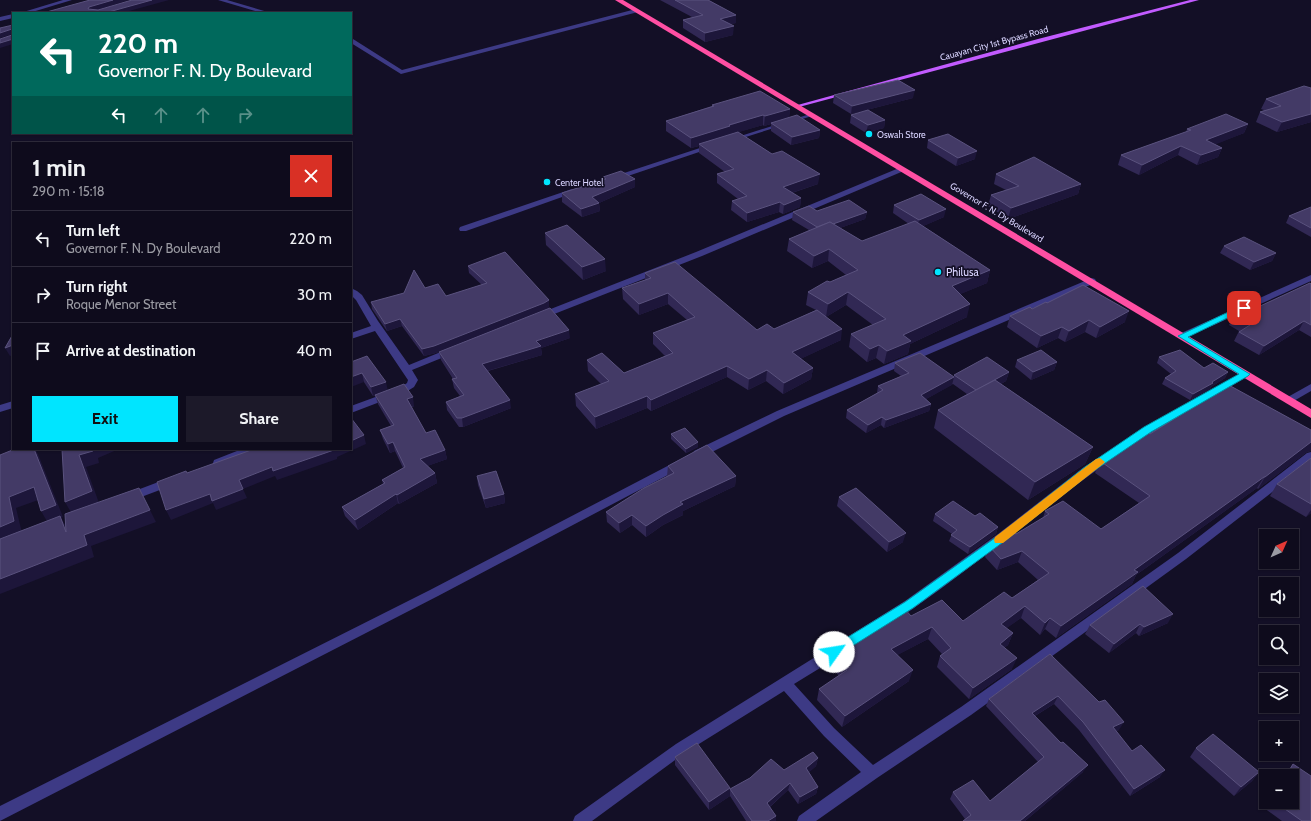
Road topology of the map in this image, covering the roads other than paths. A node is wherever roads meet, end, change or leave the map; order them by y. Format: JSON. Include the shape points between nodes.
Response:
{"nodes":[{"id":1,"x":69,"y":0,"type":"edge"},
{"id":2,"x":221,"y":0,"type":"edge"},
{"id":3,"x":618,"y":0,"type":"edge"},
{"id":4,"x":1196,"y":0,"type":"edge"},
{"id":5,"x":636,"y":11,"type":"junction"},
{"id":6,"x":27,"y":12,"type":"edge"},
{"id":7,"x":264,"y":12,"type":"edge"},
{"id":8,"x":12,"y":16,"type":"edge"},
{"id":9,"x":0,"y":19,"type":"edge"},
{"id":10,"x":352,"y":41,"type":"edge"},
{"id":11,"x":797,"y":106,"type":"junction"},
{"id":12,"x":812,"y":115,"type":"junction"},
{"id":13,"x":902,"y":170,"type":"junction"},
{"id":14,"x":603,"y":181,"type":"edge"},
{"id":15,"x":581,"y":189,"type":"edge"},
{"id":16,"x":463,"y":229,"type":"dead end"},
{"id":17,"x":1311,"y":278,"type":"edge"},
{"id":18,"x":1092,"y":281,"type":"junction"},
{"id":19,"x":352,"y":292,"type":"edge"},
{"id":20,"x":536,"y":318,"type":"edge"},
{"id":21,"x":376,"y":328,"type":"junction"},
{"id":22,"x":352,"y":336,"type":"edge"},
{"id":23,"x":1182,"y":336,"type":"junction"},
{"id":24,"x":458,"y":349,"type":"edge"},
{"id":25,"x":407,"y":369,"type":"junction"},
{"id":26,"x":1245,"y":374,"type":"junction"},
{"id":27,"x":1311,"y":387,"type":"edge"},
{"id":28,"x":1289,"y":400,"type":"junction"},
{"id":29,"x":12,"y":404,"type":"edge"},
{"id":30,"x":0,"y":409,"type":"edge"},
{"id":31,"x":352,"y":410,"type":"edge"},
{"id":32,"x":1311,"y":414,"type":"edge"},
{"id":33,"x":249,"y":450,"type":"edge"},
{"id":34,"x":1311,"y":456,"type":"edge"},
{"id":35,"x":208,"y":466,"type":"edge"},
{"id":36,"x":178,"y":478,"type":"edge"},
{"id":37,"x":119,"y":502,"type":"edge"},
{"id":38,"x":785,"y":683,"type":"junction"},
{"id":39,"x":872,"y":773,"type":"junction"},
{"id":40,"x":0,"y":814,"type":"edge"},
{"id":41,"x":580,"y":821,"type":"edge"},
{"id":42,"x":804,"y":821,"type":"edge"}],
"edges":[{"from":1,"to":6,"type":"street"},
{"from":2,"to":7,"type":"street"},
{"from":3,"to":5,"type":"highway","name":"Governor F. N. Dy Boulevard"},
{"from":4,"to":11,"type":"main road","name":"Cauayan City 1st Bypass Road"},
{"from":5,"to":10,"type":"street","via":[[401,72]]},
{"from":5,"to":11,"type":"highway","name":"Governor F. N. Dy Boulevard"},
{"from":8,"to":9,"type":"street"},
{"from":11,"to":12,"type":"highway","name":"Governor F. N. Dy Boulevard"},
{"from":12,"to":13,"type":"highway","name":"Governor F. N. Dy Boulevard"},
{"from":12,"to":14,"type":"street"},
{"from":13,"to":18,"type":"highway","name":"Governor F. N. Dy Boulevard"},
{"from":13,"to":20,"type":"street"},
{"from":15,"to":16,"type":"street"},
{"from":17,"to":23,"type":"street"},
{"from":18,"to":23,"type":"highway","name":"Governor F. N. Dy Boulevard"},
{"from":18,"to":40,"type":"street","via":[[731,436],[420,601]]},
{"from":19,"to":21,"type":"street","via":[[357,295]]},
{"from":21,"to":22,"type":"street"},
{"from":21,"to":25,"type":"street"},
{"from":23,"to":26,"type":"highway","name":"Governor F. N. Dy Boulevard"},
{"from":24,"to":25,"type":"street"},
{"from":25,"to":31,"type":"street","via":[[413,380],[411,385]]},
{"from":26,"to":28,"type":"highway","name":"Governor F. N. Dy Boulevard"},
{"from":26,"to":38,"type":"street","via":[[1147,430],[1088,470],[909,605]]},
{"from":27,"to":28,"type":"street"},
{"from":28,"to":32,"type":"highway","name":"Governor F. N. Dy Boulevard"},
{"from":29,"to":30,"type":"street"},
{"from":33,"to":35,"type":"street"},
{"from":34,"to":39,"type":"street","via":[[1182,556],[966,711]]},
{"from":36,"to":37,"type":"street"},
{"from":38,"to":39,"type":"street","via":[[829,732]]},
{"from":38,"to":41,"type":"street","via":[[681,748]]},
{"from":39,"to":42,"type":"street"}]}
